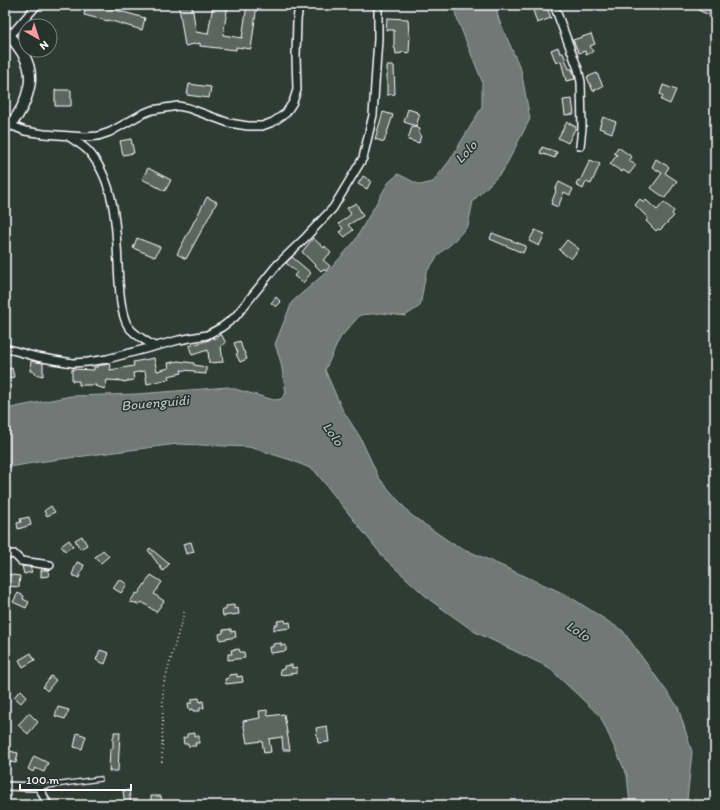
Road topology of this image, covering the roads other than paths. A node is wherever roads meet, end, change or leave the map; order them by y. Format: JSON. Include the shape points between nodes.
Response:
{"nodes":[{"id":1,"x":38,"y":5,"type":"edge"},
{"id":2,"x":299,"y":5,"type":"edge"},
{"id":3,"x":378,"y":5,"type":"edge"},
{"id":4,"x":554,"y":5,"type":"edge"},
{"id":5,"x":7,"y":33,"type":"edge"},
{"id":6,"x":8,"y":127,"type":"edge"},
{"id":7,"x":69,"y":136,"type":"junction"},
{"id":8,"x":580,"y":146,"type":"dead end"},
{"id":9,"x":154,"y":346,"type":"junction"},
{"id":10,"x":5,"y":348,"type":"edge"},
{"id":11,"x":5,"y":555,"type":"edge"},
{"id":12,"x":50,"y":565,"type":"dead end"},
{"id":13,"x":100,"y":779,"type":"dead end"},
{"id":14,"x":5,"y":786,"type":"edge"},
{"id":15,"x":38,"y":787,"type":"junction"},
{"id":16,"x":48,"y":805,"type":"edge"}],
"edges":[{"from":1,"to":5,"type":"street"},
{"from":2,"to":7,"type":"street","via":[[297,90],[286,113],[273,122],[262,126],[229,123],[178,106],[152,110],[98,136]]},
{"from":3,"to":9,"type":"street","via":[[373,116],[363,158],[333,208],[278,265],[243,308],[222,327],[207,335]]},
{"from":4,"to":8,"type":"street","via":[[581,82]]},
{"from":5,"to":6,"type":"main road","via":[[25,57],[30,72],[25,102]]},
{"from":6,"to":7,"type":"street"},
{"from":7,"to":9,"type":"street","via":[[91,154],[106,182],[115,220],[124,317],[132,331]]},
{"from":9,"to":10,"type":"street","via":[[88,362],[73,363]]},
{"from":11,"to":12,"type":"street","via":[[14,554],[21,562]]},
{"from":13,"to":15,"type":"lane"},
{"from":14,"to":15,"type":"street"},
{"from":15,"to":16,"type":"street"}]}
